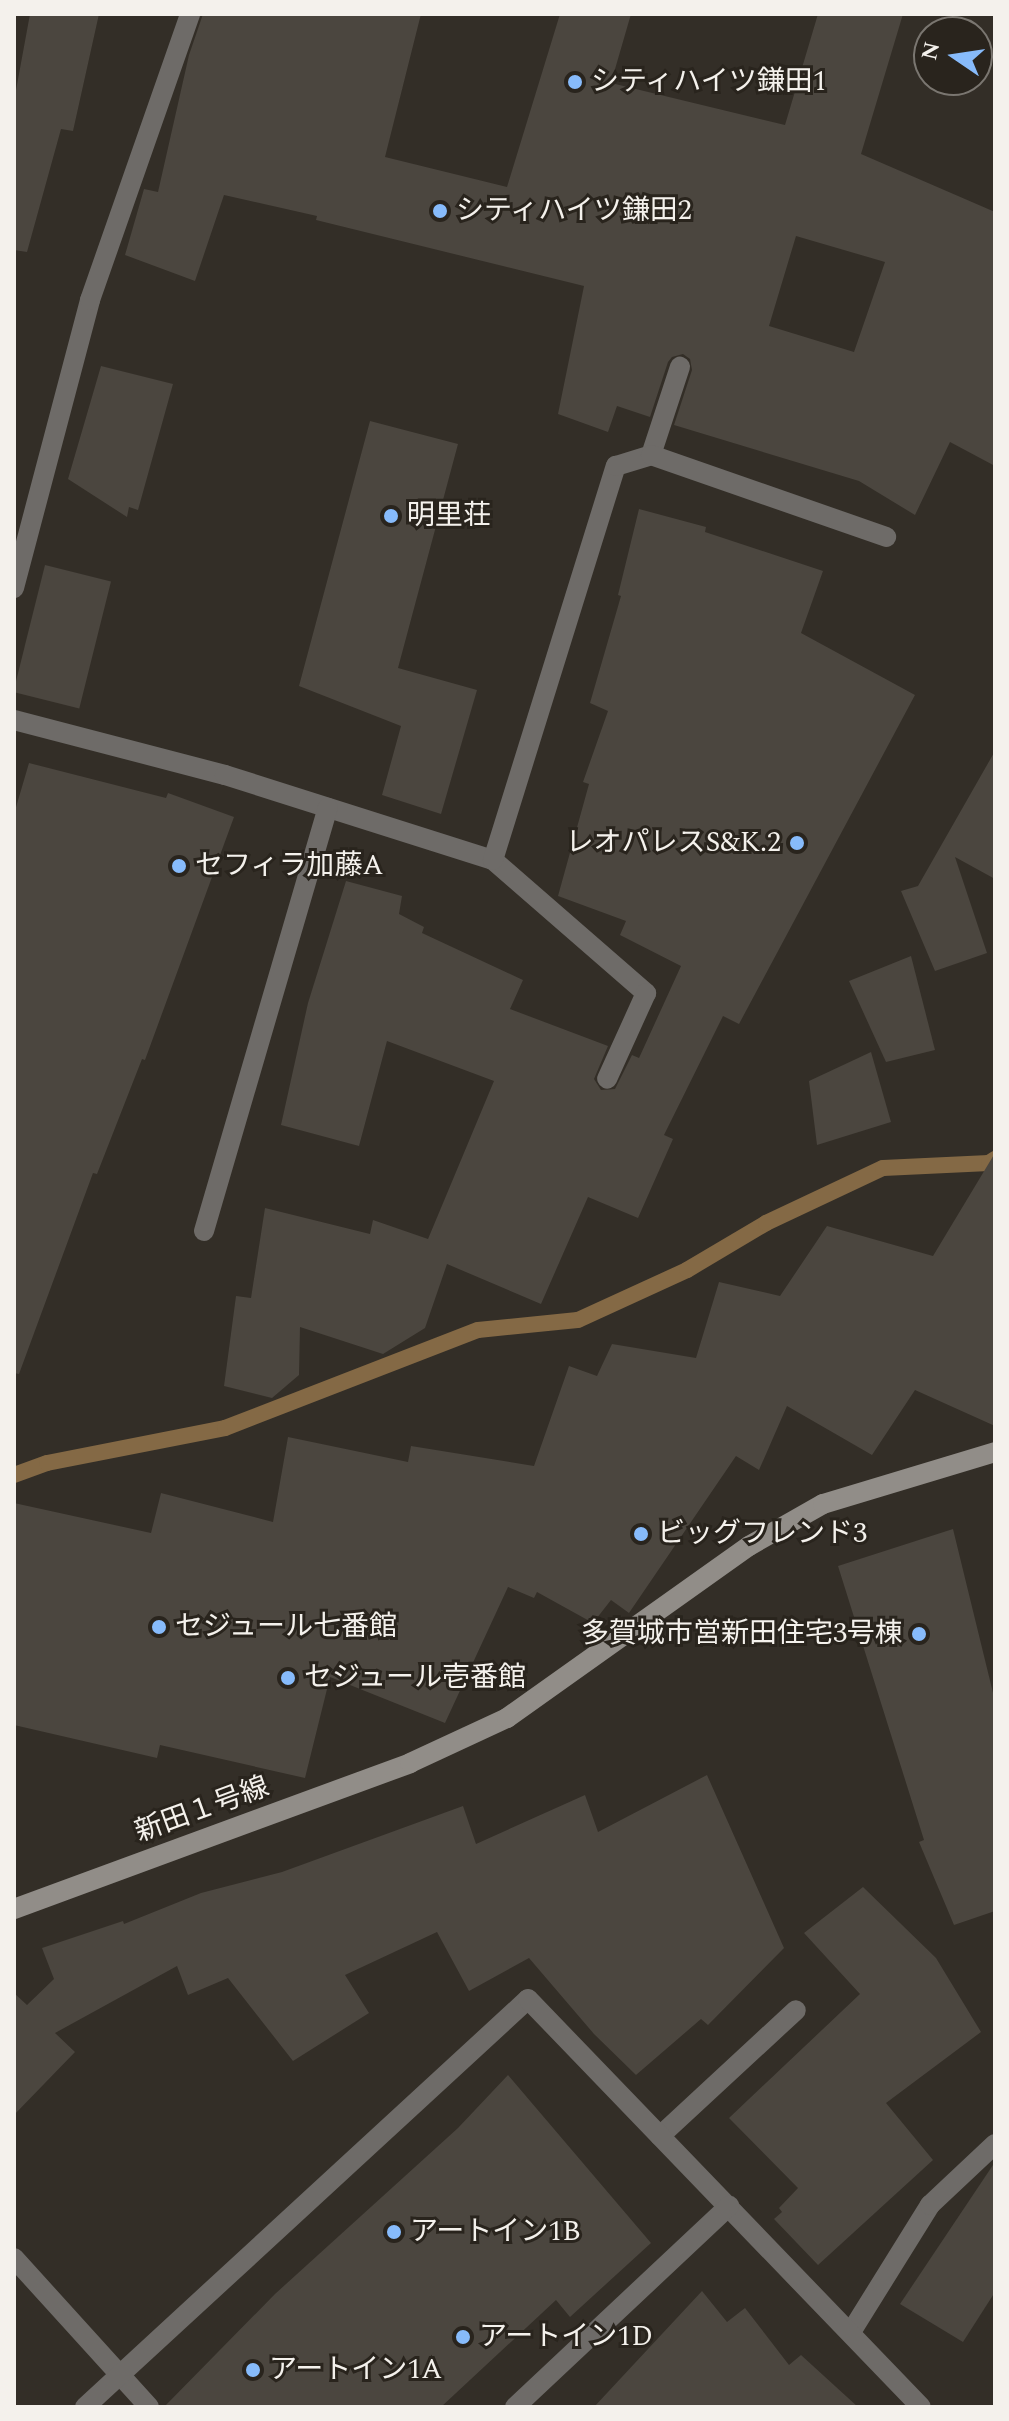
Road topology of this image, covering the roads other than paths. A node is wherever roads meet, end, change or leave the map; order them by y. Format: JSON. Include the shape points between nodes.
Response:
{"nodes":[{"id":1,"x":190,"y":14,"type":"edge"},
{"id":2,"x":680,"y":367,"type":"dead end"},
{"id":3,"x":651,"y":455,"type":"junction"},
{"id":4,"x":886,"y":537,"type":"dead end"},
{"id":5,"x":14,"y":588,"type":"edge"},
{"id":6,"x":14,"y":720,"type":"edge"},
{"id":7,"x":328,"y":808,"type":"junction"},
{"id":8,"x":493,"y":860,"type":"junction"},
{"id":9,"x":607,"y":1079,"type":"dead end"},
{"id":10,"x":204,"y":1231,"type":"dead end"},
{"id":11,"x":995,"y":1452,"type":"edge"},
{"id":12,"x":14,"y":1909,"type":"edge"},
{"id":13,"x":796,"y":2010,"type":"dead end"},
{"id":14,"x":660,"y":2136,"type":"junction"},
{"id":15,"x":995,"y":2144,"type":"edge"},
{"id":16,"x":729,"y":2206,"type":"junction"},
{"id":17,"x":14,"y":2258,"type":"edge"},
{"id":18,"x":851,"y":2332,"type":"junction"},
{"id":19,"x":119,"y":2375,"type":"junction"},
{"id":20,"x":85,"y":2407,"type":"edge"},
{"id":21,"x":149,"y":2407,"type":"edge"},
{"id":22,"x":515,"y":2407,"type":"edge"},
{"id":23,"x":921,"y":2407,"type":"edge"}],
"edges":[{"from":1,"to":5,"type":"street","via":[[90,300]]},
{"from":2,"to":3,"type":"street"},
{"from":3,"to":4,"type":"street"},
{"from":3,"to":8,"type":"street","via":[[616,466]]},
{"from":6,"to":7,"type":"street"},
{"from":7,"to":8,"type":"street"},
{"from":7,"to":10,"type":"street"},
{"from":8,"to":9,"type":"street","via":[[646,993]]},
{"from":11,"to":12,"type":"street","name":"新田１号線","via":[[823,1504],[749,1546],[507,1718],[410,1763]]},
{"from":13,"to":14,"type":"street"},
{"from":14,"to":16,"type":"street"},
{"from":14,"to":19,"type":"street","via":[[528,1999]]},
{"from":15,"to":18,"type":"street","via":[[930,2205]]},
{"from":16,"to":18,"type":"street"},
{"from":16,"to":22,"type":"street"},
{"from":17,"to":19,"type":"street"},
{"from":18,"to":23,"type":"street"},
{"from":19,"to":20,"type":"street"},
{"from":19,"to":21,"type":"street"}]}
